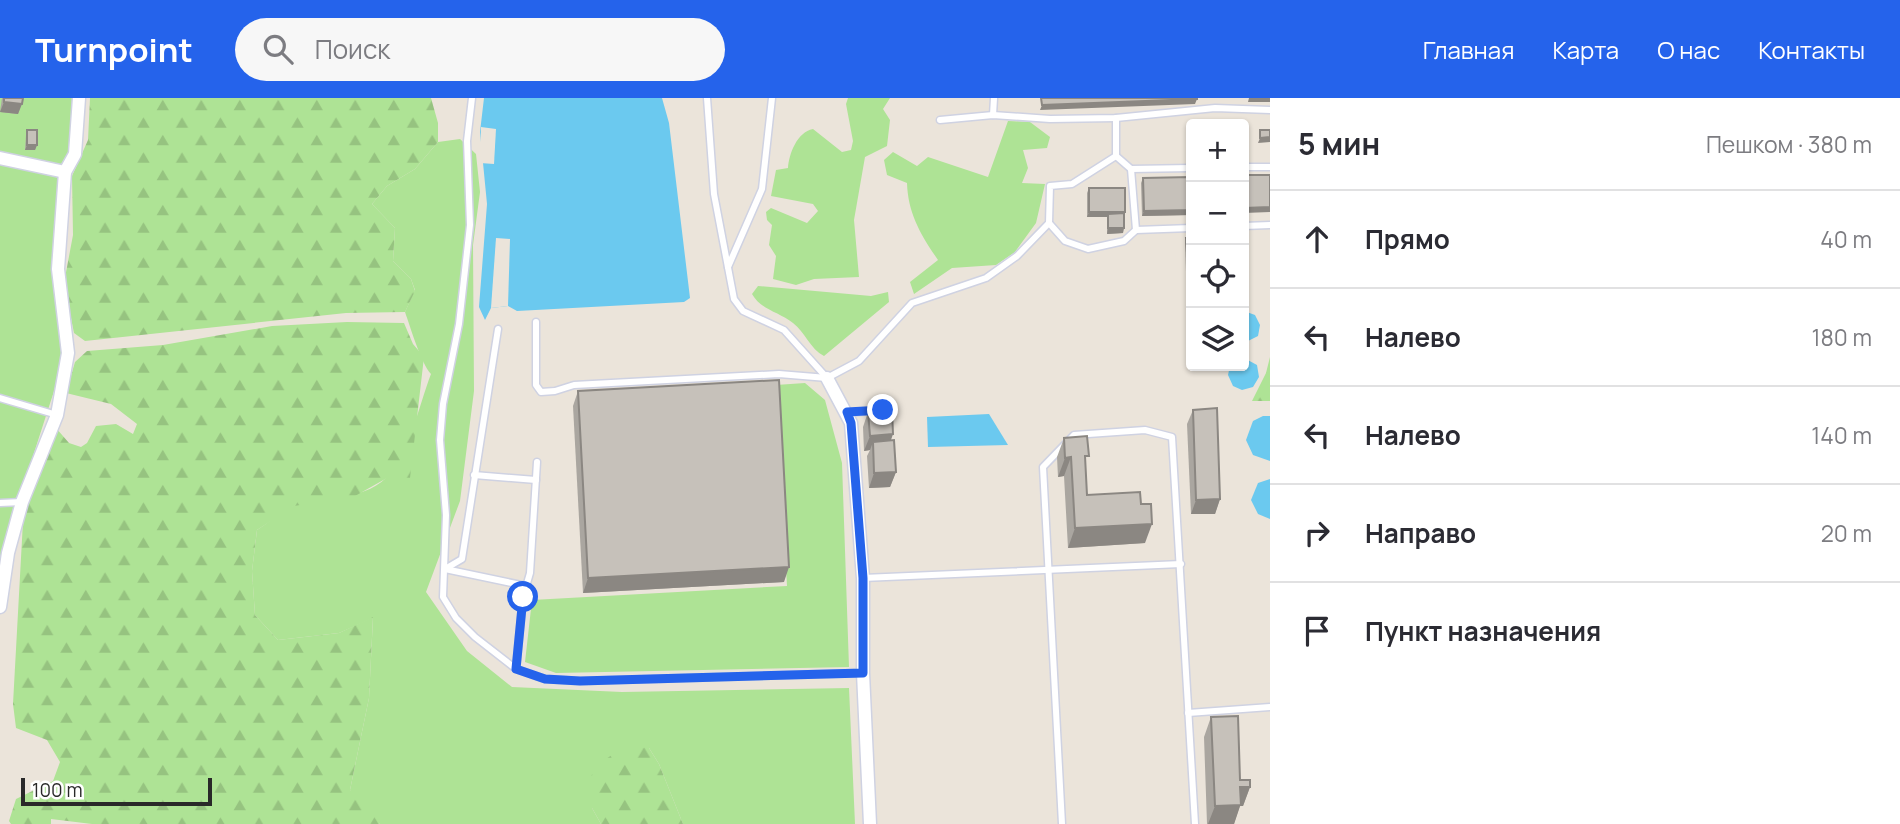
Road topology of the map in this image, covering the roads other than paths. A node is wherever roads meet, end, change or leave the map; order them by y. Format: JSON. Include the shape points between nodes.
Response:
{"nodes":[{"id":1,"x":79,"y":98,"type":"edge"},
{"id":2,"x":472,"y":98,"type":"edge"},
{"id":3,"x":707,"y":98,"type":"edge"},
{"id":4,"x":772,"y":98,"type":"edge"},
{"id":5,"x":994,"y":98,"type":"edge"},
{"id":6,"x":1215,"y":98,"type":"edge"},
{"id":7,"x":1215,"y":108,"type":"junction"},
{"id":8,"x":1270,"y":110,"type":"edge"},
{"id":9,"x":993,"y":115,"type":"junction"},
{"id":10,"x":1116,"y":118,"type":"junction"},
{"id":11,"x":940,"y":120,"type":"dead end"},
{"id":12,"x":1116,"y":156,"type":"junction"},
{"id":13,"x":0,"y":158,"type":"edge"},
{"id":14,"x":1249,"y":167,"type":"edge"},
{"id":15,"x":1270,"y":167,"type":"edge"},
{"id":16,"x":1186,"y":168,"type":"edge"},
{"id":17,"x":1131,"y":169,"type":"junction"},
{"id":18,"x":65,"y":172,"type":"junction"},
{"id":19,"x":1049,"y":223,"type":"junction"},
{"id":20,"x":1270,"y":225,"type":"edge"},
{"id":21,"x":1249,"y":226,"type":"edge"},
{"id":22,"x":1186,"y":228,"type":"edge"},
{"id":23,"x":1136,"y":230,"type":"junction"},
{"id":24,"x":728,"y":267,"type":"junction"},
{"id":25,"x":536,"y":322,"type":"dead end"},
{"id":26,"x":498,"y":329,"type":"dead end"},
{"id":27,"x":827,"y":378,"type":"junction"},
{"id":28,"x":0,"y":398,"type":"edge"},
{"id":29,"x":883,"y":410,"type":"edge"},
{"id":30,"x":847,"y":412,"type":"junction"},
{"id":31,"x":57,"y":415,"type":"junction"},
{"id":32,"x":537,"y":461,"type":"dead end"},
{"id":33,"x":474,"y":475,"type":"junction"},
{"id":34,"x":536,"y":480,"type":"junction"},
{"id":35,"x":22,"y":502,"type":"junction"},
{"id":36,"x":0,"y":503,"type":"edge"},
{"id":37,"x":1181,"y":564,"type":"junction"},
{"id":38,"x":445,"y":569,"type":"junction"},
{"id":39,"x":1048,"y":570,"type":"junction"},
{"id":40,"x":863,"y":578,"type":"junction"},
{"id":41,"x":526,"y":586,"type":"junction"},
{"id":42,"x":0,"y":607,"type":"edge"},
{"id":43,"x":516,"y":669,"type":"junction"},
{"id":44,"x":863,"y":673,"type":"junction"},
{"id":45,"x":1270,"y":707,"type":"edge"},
{"id":46,"x":1188,"y":713,"type":"junction"},
{"id":47,"x":870,"y":824,"type":"edge"},
{"id":48,"x":1062,"y":824,"type":"edge"},
{"id":49,"x":1195,"y":824,"type":"edge"}],
"edges":[{"from":1,"to":18,"type":"street","via":[[75,153]]},
{"from":2,"to":38,"type":"lane","via":[[467,141],[470,225],[440,440]]},
{"from":3,"to":24,"type":"lane","via":[[713,194]]},
{"from":4,"to":24,"type":"lane","via":[[762,189]]},
{"from":5,"to":9,"type":"lane"},
{"from":6,"to":7,"type":"lane"},
{"from":7,"to":8,"type":"lane"},
{"from":7,"to":10,"type":"lane"},
{"from":9,"to":10,"type":"lane"},
{"from":9,"to":11,"type":"lane"},
{"from":10,"to":12,"type":"lane"},
{"from":12,"to":17,"type":"lane"},
{"from":12,"to":19,"type":"lane","via":[[1072,184],[1049,186]]},
{"from":13,"to":18,"type":"street"},
{"from":14,"to":15,"type":"lane"},
{"from":16,"to":17,"type":"lane"},
{"from":17,"to":23,"type":"lane"},
{"from":18,"to":31,"type":"street","via":[[58,269],[68,353]]},
{"from":19,"to":23,"type":"lane","via":[[1065,241],[1088,249],[1124,240]]},
{"from":19,"to":27,"type":"lane","via":[[1017,256],[986,278],[912,303],[859,361]]},
{"from":20,"to":21,"type":"lane"},
{"from":22,"to":23,"type":"lane"},
{"from":24,"to":27,"type":"lane","via":[[734,299],[743,310],[784,330]]},
{"from":25,"to":27,"type":"lane","via":[[536,385],[541,391],[779,373]]},
{"from":26,"to":33,"type":"lane"},
{"from":27,"to":30,"type":"street"},
{"from":28,"to":31,"type":"lane"},
{"from":29,"to":30,"type":"lane"},
{"from":30,"to":40,"type":"street"},
{"from":31,"to":35,"type":"street"},
{"from":32,"to":34,"type":"lane"},
{"from":33,"to":34,"type":"lane"},
{"from":33,"to":38,"type":"lane","via":[[462,559]]},
{"from":34,"to":41,"type":"lane"},
{"from":35,"to":36,"type":"lane"},
{"from":35,"to":42,"type":"street"},
{"from":37,"to":39,"type":"lane"},
{"from":37,"to":39,"type":"lane","via":[[1172,437],[1145,430],[1074,435],[1043,467]]},
{"from":37,"to":46,"type":"lane"},
{"from":38,"to":41,"type":"lane"},
{"from":38,"to":43,"type":"lane","via":[[443,597],[456,618]]},
{"from":39,"to":40,"type":"lane"},
{"from":39,"to":48,"type":"lane"},
{"from":40,"to":44,"type":"street"},
{"from":41,"to":43,"type":"lane"},
{"from":43,"to":44,"type":"lane","via":[[545,679],[580,681]]},
{"from":44,"to":47,"type":"street"},
{"from":45,"to":46,"type":"lane"},
{"from":46,"to":49,"type":"lane"}]}
